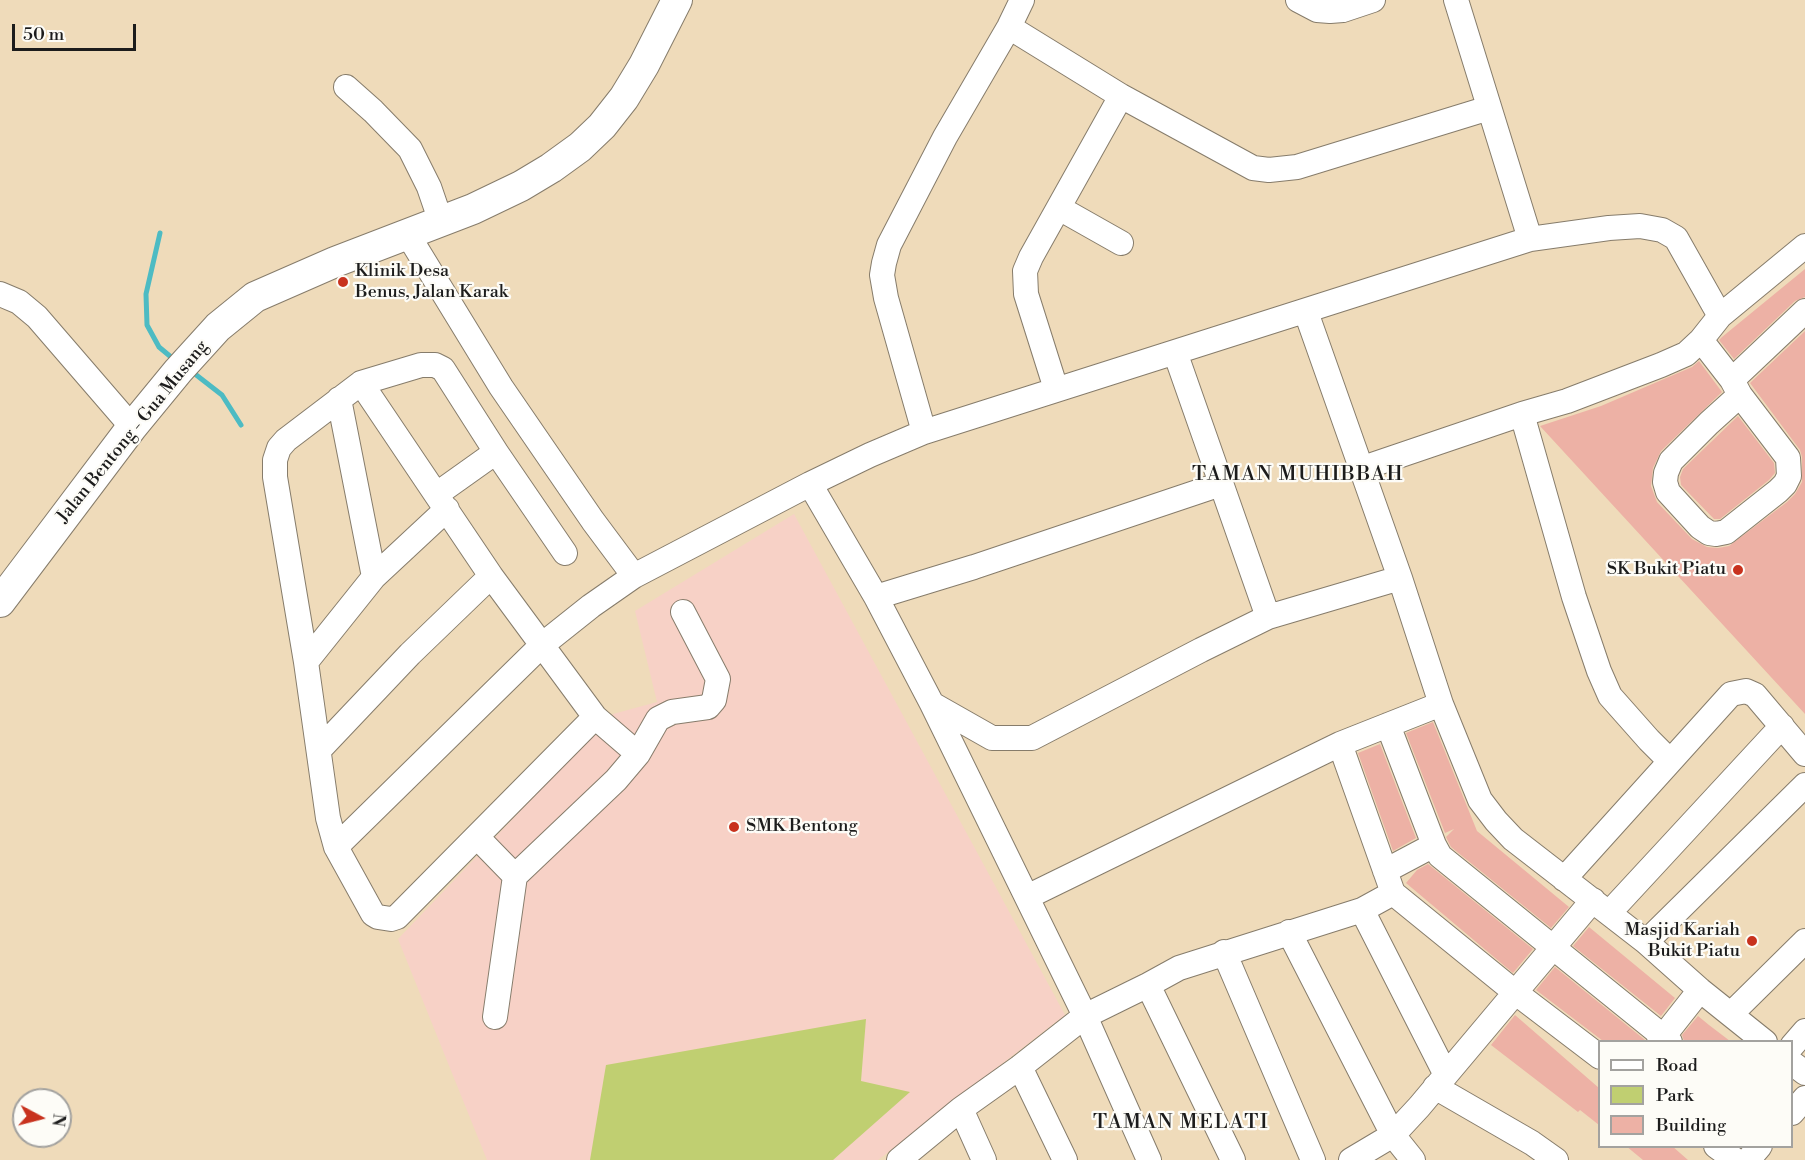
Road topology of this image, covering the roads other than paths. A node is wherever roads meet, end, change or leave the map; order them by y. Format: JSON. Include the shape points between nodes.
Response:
{"nodes":[{"id":1,"x":677,"y":0,"type":"edge"},
{"id":2,"x":1022,"y":0,"type":"edge"},
{"id":3,"x":1298,"y":0,"type":"edge"},
{"id":4,"x":1373,"y":0,"type":"edge"},
{"id":5,"x":1456,"y":0,"type":"edge"},
{"id":6,"x":1009,"y":27,"type":"junction"},
{"id":7,"x":346,"y":87,"type":"dead end"},
{"id":8,"x":1121,"y":96,"type":"junction"},
{"id":9,"x":1489,"y":108,"type":"junction"},
{"id":10,"x":1059,"y":208,"type":"junction"},
{"id":11,"x":441,"y":222,"type":"junction"},
{"id":12,"x":408,"y":235,"type":"junction"},
{"id":13,"x":1530,"y":239,"type":"junction"},
{"id":14,"x":1120,"y":243,"type":"dead end"},
{"id":15,"x":1805,"y":246,"type":"edge"},
{"id":16,"x":0,"y":294,"type":"edge"},
{"id":17,"x":1805,"y":311,"type":"edge"},
{"id":18,"x":1305,"y":312,"type":"junction"},
{"id":19,"x":1720,"y":316,"type":"junction"},
{"id":20,"x":1701,"y":340,"type":"junction"},
{"id":21,"x":1174,"y":352,"type":"junction"},
{"id":22,"x":361,"y":383,"type":"junction"},
{"id":23,"x":1736,"y":387,"type":"junction"},
{"id":24,"x":1056,"y":389,"type":"junction"},
{"id":25,"x":339,"y":399,"type":"junction"},
{"id":26,"x":1522,"y":414,"type":"junction"},
{"id":27,"x":132,"y":426,"type":"junction"},
{"id":28,"x":924,"y":432,"type":"junction"},
{"id":29,"x":496,"y":452,"type":"junction"},
{"id":30,"x":1360,"y":469,"type":"junction"},
{"id":31,"x":810,"y":484,"type":"junction"},
{"id":32,"x":1221,"y":484,"type":"junction"},
{"id":33,"x":442,"y":501,"type":"junction"},
{"id":34,"x":565,"y":553,"type":"dead end"},
{"id":35,"x":491,"y":576,"type":"junction"},
{"id":36,"x":634,"y":576,"type":"junction"},
{"id":37,"x":374,"y":577,"type":"junction"},
{"id":38,"x":1400,"y":578,"type":"junction"},
{"id":39,"x":876,"y":597,"type":"junction"},
{"id":40,"x":0,"y":602,"type":"edge"},
{"id":41,"x":683,"y":612,"type":"dead end"},
{"id":42,"x":1268,"y":617,"type":"junction"},
{"id":43,"x":542,"y":645,"type":"junction"},
{"id":44,"x":306,"y":662,"type":"junction"},
{"id":45,"x":932,"y":704,"type":"junction"},
{"id":46,"x":1441,"y":704,"type":"junction"},
{"id":47,"x":595,"y":717,"type":"junction"},
{"id":48,"x":1388,"y":725,"type":"junction"},
{"id":49,"x":1782,"y":726,"type":"junction"},
{"id":50,"x":1340,"y":744,"type":"junction"},
{"id":51,"x":319,"y":750,"type":"junction"},
{"id":52,"x":638,"y":754,"type":"junction"},
{"id":53,"x":1805,"y":754,"type":"edge"},
{"id":54,"x":1670,"y":761,"type":"junction"},
{"id":55,"x":1805,"y":784,"type":"edge"},
{"id":56,"x":477,"y":837,"type":"junction"},
{"id":57,"x":1434,"y":845,"type":"junction"},
{"id":58,"x":336,"y":847,"type":"junction"},
{"id":59,"x":515,"y":876,"type":"junction"},
{"id":60,"x":1564,"y":879,"type":"junction"},
{"id":61,"x":1389,"y":882,"type":"junction"},
{"id":62,"x":1027,"y":897,"type":"junction"},
{"id":63,"x":1601,"y":906,"type":"junction"},
{"id":64,"x":1362,"y":910,"type":"junction"},
{"id":65,"x":1288,"y":932,"type":"junction"},
{"id":66,"x":1805,"y":941,"type":"edge"},
{"id":67,"x":1646,"y":942,"type":"junction"},
{"id":68,"x":1553,"y":948,"type":"junction"},
{"id":69,"x":1224,"y":952,"type":"junction"},
{"id":70,"x":1148,"y":986,"type":"junction"},
{"id":71,"x":1700,"y":990,"type":"junction"},
{"id":72,"x":1516,"y":993,"type":"junction"},
{"id":73,"x":1731,"y":1014,"type":"junction"},
{"id":74,"x":1085,"y":1016,"type":"junction"},
{"id":75,"x":495,"y":1017,"type":"dead end"},
{"id":76,"x":1805,"y":1031,"type":"edge"},
{"id":77,"x":1664,"y":1040,"type":"edge"},
{"id":78,"x":1764,"y":1040,"type":"edge"},
{"id":79,"x":1793,"y":1044,"type":"edge"},
{"id":80,"x":1598,"y":1056,"type":"edge"},
{"id":81,"x":1020,"y":1067,"type":"junction"},
{"id":82,"x":1440,"y":1081,"type":"junction"},
{"id":83,"x":1805,"y":1098,"type":"edge"},
{"id":84,"x":962,"y":1109,"type":"junction"},
{"id":85,"x":1793,"y":1111,"type":"edge"},
{"id":86,"x":1393,"y":1135,"type":"junction"},
{"id":87,"x":1719,"y":1148,"type":"edge"},
{"id":88,"x":1759,"y":1148,"type":"edge"},
{"id":89,"x":899,"y":1160,"type":"edge"},
{"id":90,"x":984,"y":1160,"type":"edge"},
{"id":91,"x":1065,"y":1160,"type":"edge"},
{"id":92,"x":1149,"y":1160,"type":"edge"},
{"id":93,"x":1233,"y":1160,"type":"edge"},
{"id":94,"x":1314,"y":1160,"type":"edge"},
{"id":95,"x":1351,"y":1160,"type":"edge"},
{"id":96,"x":1413,"y":1160,"type":"edge"},
{"id":97,"x":1556,"y":1160,"type":"edge"},
{"id":98,"x":1734,"y":1160,"type":"edge"},
{"id":99,"x":1748,"y":1160,"type":"edge"}],
"edges":[{"from":1,"to":11,"type":"main road","name":"Jalan Bentong - Gua Musang","via":[[624,98],[580,147],[521,186]]},
{"from":2,"to":6,"type":"street"},
{"from":3,"to":4,"type":"street","via":[[1317,10],[1330,11]]},
{"from":5,"to":9,"type":"street"},
{"from":6,"to":8,"type":"street"},
{"from":6,"to":28,"type":"street","via":[[945,137],[889,245],[884,263],[886,298]]},
{"from":7,"to":11,"type":"street","via":[[410,149]]},
{"from":8,"to":9,"type":"street","via":[[1253,168],[1269,170],[1297,167]]},
{"from":8,"to":10,"type":"street"},
{"from":9,"to":13,"type":"street"},
{"from":10,"to":14,"type":"street"},
{"from":10,"to":24,"type":"street","via":[[1031,258],[1024,281]]},
{"from":11,"to":12,"type":"main road","name":"Jalan Bentong - Gua Musang"},
{"from":12,"to":27,"type":"main road","name":"Jalan Bentong - Gua Musang","via":[[255,297],[218,327]]},
{"from":12,"to":36,"type":"street","via":[[507,396]]},
{"from":13,"to":18,"type":"street"},
{"from":13,"to":19,"type":"street","via":[[1609,228],[1640,226],[1662,230],[1676,238]]},
{"from":15,"to":19,"type":"street"},
{"from":16,"to":27,"type":"street","via":[[19,302],[37,317]]},
{"from":17,"to":23,"type":"street"},
{"from":18,"to":21,"type":"street"},
{"from":18,"to":30,"type":"street"},
{"from":19,"to":20,"type":"street"},
{"from":20,"to":23,"type":"street"},
{"from":20,"to":26,"type":"street","via":[[1686,354],[1661,365]]},
{"from":21,"to":24,"type":"street"},
{"from":21,"to":32,"type":"street"},
{"from":22,"to":25,"type":"street"},
{"from":22,"to":29,"type":"street","via":[[421,365],[443,369]]},
{"from":22,"to":33,"type":"street"},
{"from":23,"to":23,"type":"street","via":[[1671,461],[1666,473],[1668,492],[1709,533],[1726,532],[1778,491],[1788,476],[1788,458]]},
{"from":24,"to":28,"type":"street"},
{"from":25,"to":37,"type":"street"},
{"from":25,"to":44,"type":"street","via":[[286,440],[275,460]]},
{"from":26,"to":30,"type":"street"},
{"from":26,"to":54,"type":"street","via":[[1599,671],[1610,696]]},
{"from":27,"to":40,"type":"main road","name":"Jalan Bentong - Gua Musang"},
{"from":28,"to":31,"type":"street"},
{"from":29,"to":33,"type":"street"},
{"from":29,"to":34,"type":"street"},
{"from":30,"to":38,"type":"street"},
{"from":31,"to":36,"type":"street"},
{"from":31,"to":39,"type":"street"},
{"from":32,"to":39,"type":"street"},
{"from":32,"to":42,"type":"street"},
{"from":33,"to":35,"type":"street"},
{"from":33,"to":37,"type":"street"},
{"from":35,"to":43,"type":"street"},
{"from":35,"to":51,"type":"street"},
{"from":36,"to":43,"type":"street"},
{"from":37,"to":44,"type":"street"},
{"from":38,"to":42,"type":"street"},
{"from":38,"to":46,"type":"street"},
{"from":39,"to":45,"type":"street"},
{"from":41,"to":52,"type":"street","via":[[718,680],[714,700],[708,707],[658,718]]},
{"from":42,"to":45,"type":"street","via":[[1032,738],[992,738]]},
{"from":43,"to":47,"type":"street"},
{"from":43,"to":58,"type":"street"},
{"from":44,"to":51,"type":"street"},
{"from":45,"to":62,"type":"street"},
{"from":46,"to":48,"type":"street"},
{"from":46,"to":60,"type":"street","via":[[1461,759],[1487,810],[1513,839]]},
{"from":47,"to":52,"type":"street"},
{"from":47,"to":56,"type":"street"},
{"from":48,"to":50,"type":"street"},
{"from":48,"to":57,"type":"street"},
{"from":49,"to":53,"type":"street"},
{"from":49,"to":54,"type":"street","via":[[1755,695],[1746,691],[1731,694]]},
{"from":49,"to":63,"type":"street"},
{"from":50,"to":61,"type":"street"},
{"from":50,"to":62,"type":"street"},
{"from":51,"to":58,"type":"street","via":[[328,819]]},
{"from":52,"to":59,"type":"street"},
{"from":54,"to":60,"type":"street"},
{"from":55,"to":67,"type":"street"},
{"from":56,"to":58,"type":"street","via":[[391,920],[373,914]]},
{"from":56,"to":59,"type":"street"},
{"from":57,"to":61,"type":"street"},
{"from":57,"to":68,"type":"street","via":[[1449,864]]},
{"from":59,"to":75,"type":"street"},
{"from":60,"to":63,"type":"street"},
{"from":61,"to":64,"type":"street"},
{"from":61,"to":72,"type":"street"},
{"from":62,"to":74,"type":"street"},
{"from":63,"to":67,"type":"street"},
{"from":63,"to":68,"type":"street"},
{"from":64,"to":65,"type":"street"},
{"from":64,"to":82,"type":"street"},
{"from":65,"to":69,"type":"street"},
{"from":65,"to":86,"type":"street"},
{"from":66,"to":73,"type":"street"},
{"from":67,"to":71,"type":"street"},
{"from":68,"to":72,"type":"street"},
{"from":68,"to":77,"type":"street"},
{"from":69,"to":70,"type":"street","via":[[1179,968]]},
{"from":69,"to":94,"type":"street"},
{"from":70,"to":74,"type":"street"},
{"from":70,"to":93,"type":"street"},
{"from":71,"to":73,"type":"street"},
{"from":71,"to":77,"type":"street"},
{"from":72,"to":80,"type":"street"},
{"from":72,"to":82,"type":"street"},
{"from":73,"to":78,"type":"street"},
{"from":74,"to":81,"type":"street"},
{"from":74,"to":92,"type":"street"},
{"from":76,"to":79,"type":"street"},
{"from":81,"to":84,"type":"street"},
{"from":81,"to":91,"type":"street"},
{"from":82,"to":86,"type":"street"},
{"from":82,"to":97,"type":"street"},
{"from":83,"to":85,"type":"street"},
{"from":84,"to":89,"type":"street"},
{"from":84,"to":90,"type":"street"},
{"from":86,"to":95,"type":"street"},
{"from":86,"to":96,"type":"street"},
{"from":87,"to":98,"type":"street"},
{"from":88,"to":99,"type":"street"}]}
